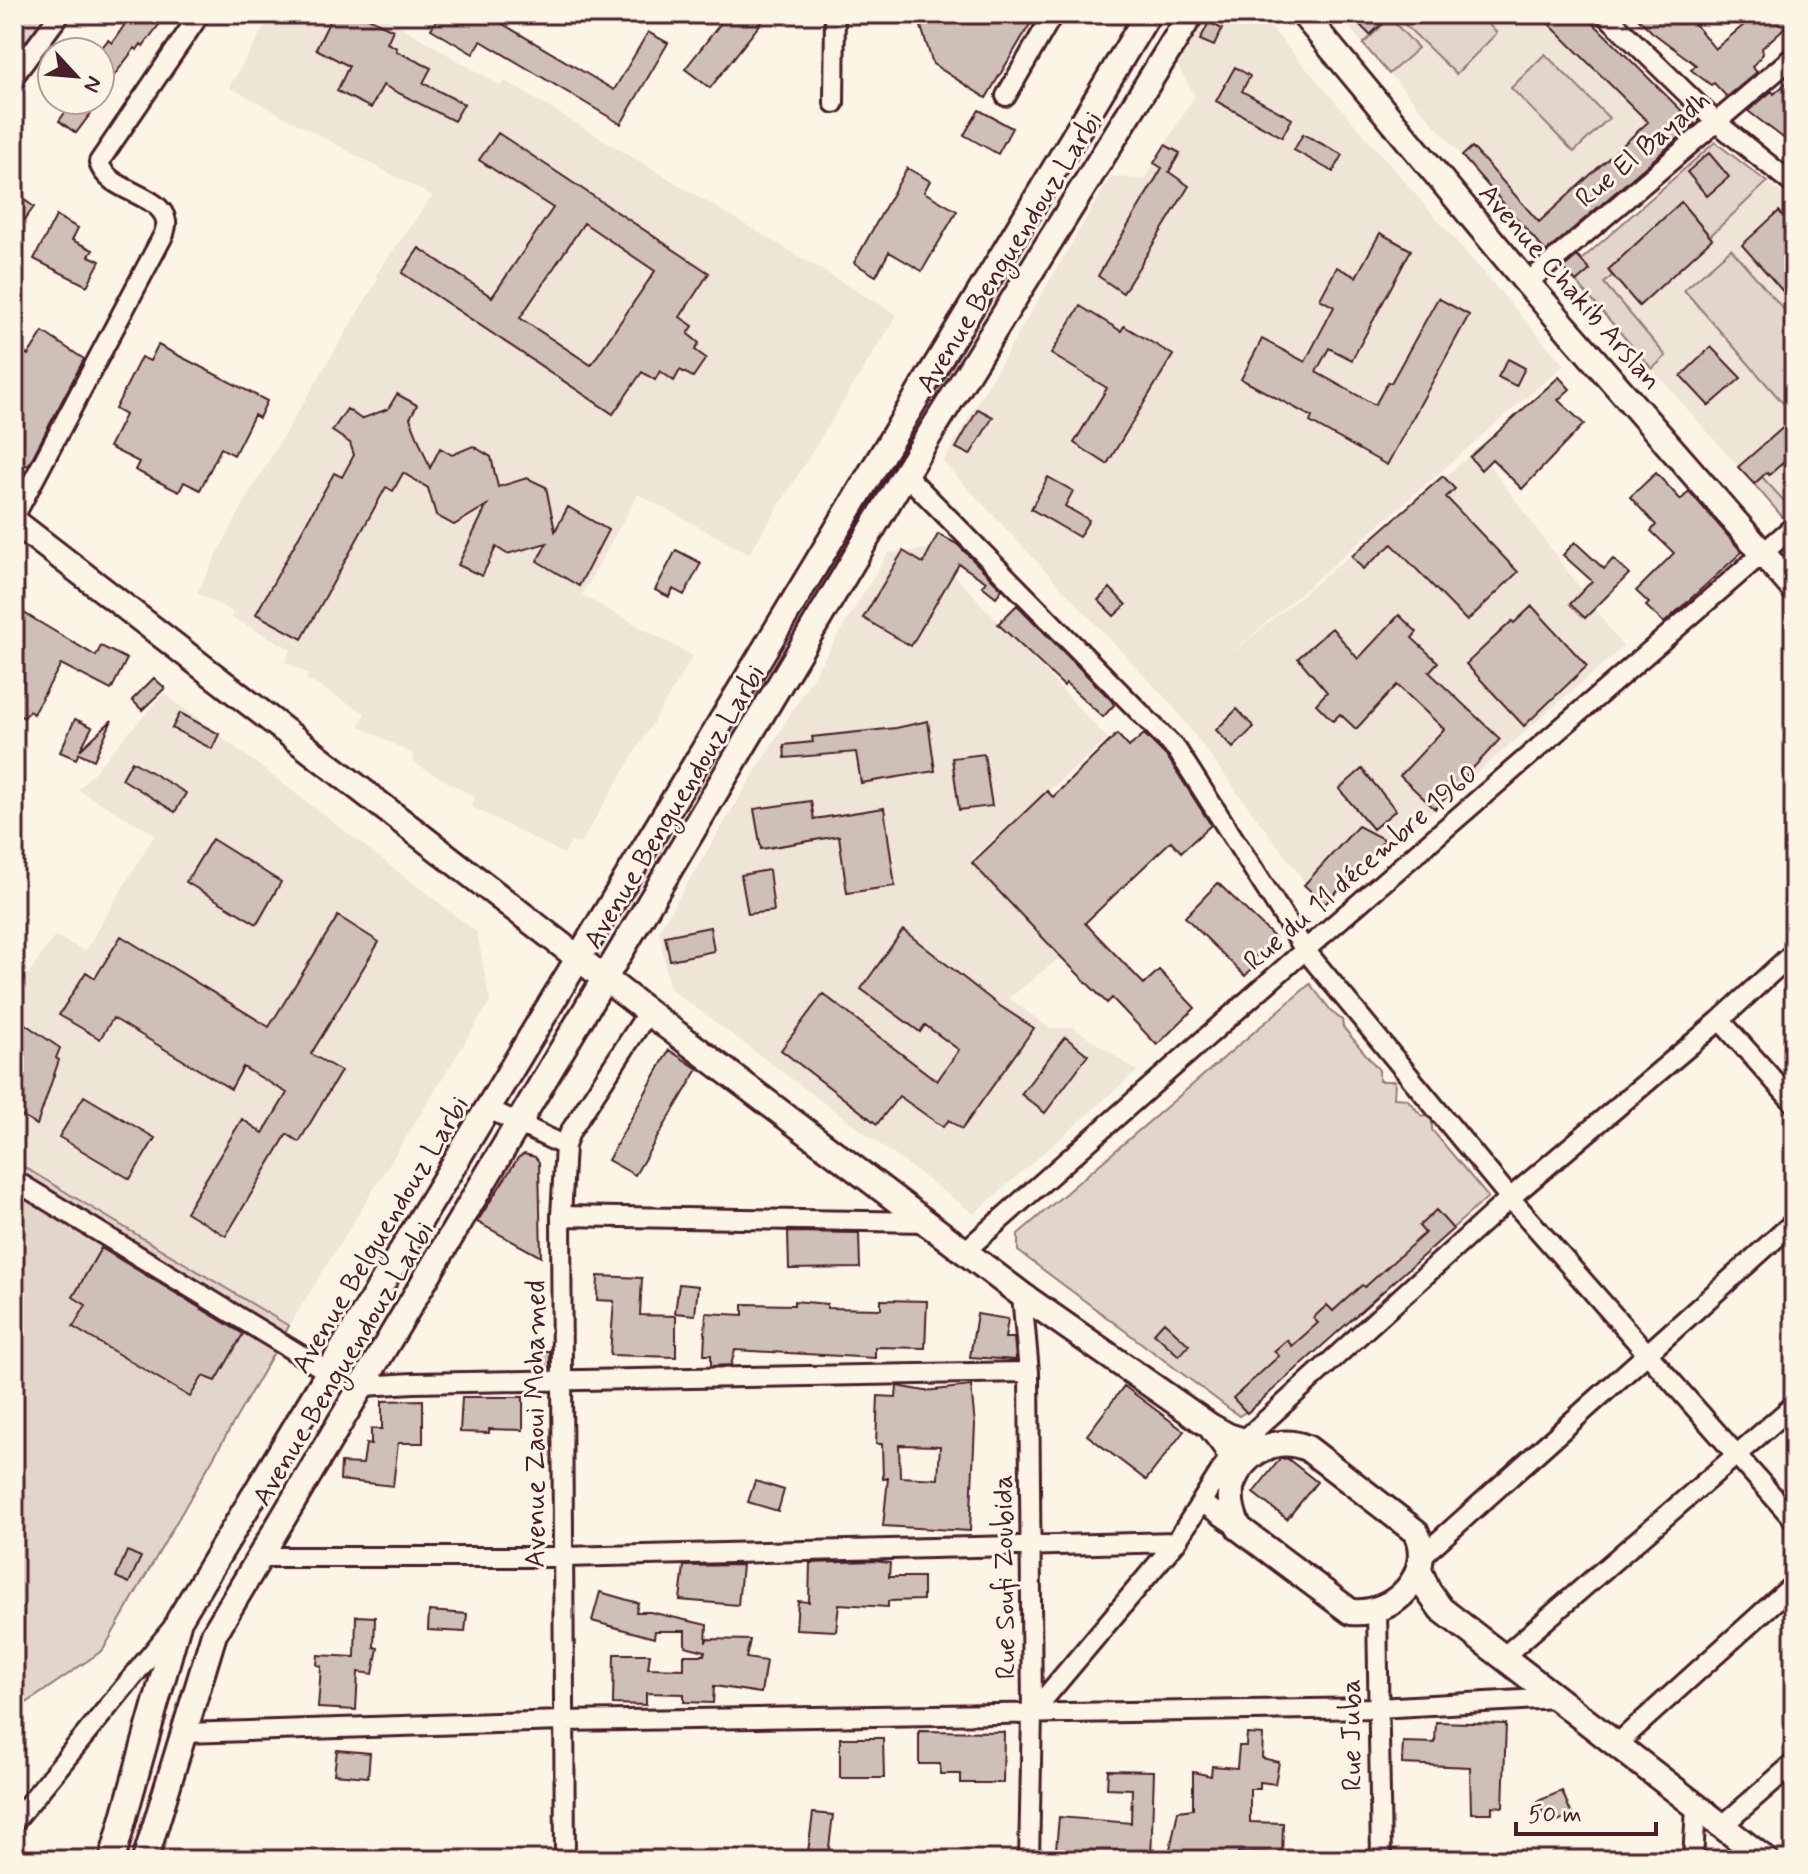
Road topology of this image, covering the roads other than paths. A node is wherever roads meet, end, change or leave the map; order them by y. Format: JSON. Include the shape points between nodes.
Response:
{"nodes":[{"id":1,"x":60,"y":14,"type":"edge"},
{"id":2,"x":200,"y":14,"type":"edge"},
{"id":3,"x":835,"y":14,"type":"edge"},
{"id":4,"x":1053,"y":14,"type":"edge"},
{"id":5,"x":1148,"y":14,"type":"edge"},
{"id":6,"x":1191,"y":14,"type":"edge"},
{"id":7,"x":1605,"y":14,"type":"edge"},
{"id":8,"x":1305,"y":15,"type":"edge"},
{"id":9,"x":1794,"y":56,"type":"edge"},
{"id":10,"x":14,"y":76,"type":"edge"},
{"id":11,"x":1006,"y":96,"type":"dead end"},
{"id":12,"x":834,"y":103,"type":"dead end"},
{"id":13,"x":1716,"y":122,"type":"junction"},
{"id":14,"x":1794,"y":185,"type":"edge"},
{"id":15,"x":1527,"y":283,"type":"junction"},
{"id":16,"x":905,"y":474,"type":"junction"},
{"id":17,"x":14,"y":519,"type":"edge"},
{"id":18,"x":1794,"y":526,"type":"edge"},
{"id":19,"x":1763,"y":553,"type":"junction"},
{"id":20,"x":1794,"y":589,"type":"edge"},
{"id":21,"x":1305,"y":950,"type":"junction"},
{"id":22,"x":1794,"y":952,"type":"edge"},
{"id":23,"x":580,"y":959,"type":"junction"},
{"id":24,"x":605,"y":979,"type":"junction"},
{"id":25,"x":648,"y":1012,"type":"junction"},
{"id":26,"x":1720,"y":1020,"type":"junction"},
{"id":27,"x":1794,"y":1103,"type":"edge"},
{"id":28,"x":489,"y":1109,"type":"junction"},
{"id":29,"x":519,"y":1125,"type":"junction"},
{"id":30,"x":565,"y":1146,"type":"junction"},
{"id":31,"x":14,"y":1180,"type":"edge"},
{"id":32,"x":1510,"y":1198,"type":"junction"},
{"id":33,"x":561,"y":1216,"type":"junction"},
{"id":34,"x":928,"y":1222,"type":"junction"},
{"id":35,"x":1794,"y":1222,"type":"edge"},
{"id":36,"x":965,"y":1251,"type":"junction"},
{"id":37,"x":1022,"y":1295,"type":"junction"},
{"id":38,"x":1648,"y":1353,"type":"junction"},
{"id":39,"x":1029,"y":1372,"type":"junction"},
{"id":40,"x":330,"y":1373,"type":"junction"},
{"id":41,"x":561,"y":1381,"type":"junction"},
{"id":42,"x":364,"y":1386,"type":"junction"},
{"id":43,"x":1794,"y":1405,"type":"edge"},
{"id":44,"x":1246,"y":1448,"type":"junction"},
{"id":45,"x":1737,"y":1456,"type":"junction"},
{"id":46,"x":1230,"y":1491,"type":"junction"},
{"id":47,"x":1201,"y":1502,"type":"junction"},
{"id":48,"x":1794,"y":1520,"type":"edge"},
{"id":49,"x":1239,"y":1528,"type":"junction"},
{"id":50,"x":1176,"y":1542,"type":"junction"},
{"id":51,"x":1030,"y":1546,"type":"junction"},
{"id":52,"x":259,"y":1557,"type":"junction"},
{"id":53,"x":564,"y":1557,"type":"junction"},
{"id":54,"x":1420,"y":1563,"type":"junction"},
{"id":55,"x":1794,"y":1584,"type":"edge"},
{"id":56,"x":1383,"y":1607,"type":"junction"},
{"id":57,"x":1441,"y":1609,"type":"junction"},
{"id":58,"x":179,"y":1620,"type":"junction"},
{"id":59,"x":1503,"y":1657,"type":"junction"},
{"id":60,"x":1557,"y":1698,"type":"junction"},
{"id":61,"x":1377,"y":1708,"type":"junction"},
{"id":62,"x":1032,"y":1713,"type":"junction"},
{"id":63,"x":562,"y":1721,"type":"junction"},
{"id":64,"x":184,"y":1733,"type":"junction"},
{"id":65,"x":1617,"y":1744,"type":"junction"},
{"id":66,"x":1794,"y":1763,"type":"edge"},
{"id":67,"x":1696,"y":1807,"type":"junction"},
{"id":68,"x":14,"y":1822,"type":"edge"},
{"id":69,"x":1722,"y":1826,"type":"junction"},
{"id":70,"x":112,"y":1860,"type":"edge"},
{"id":71,"x":145,"y":1860,"type":"edge"},
{"id":72,"x":565,"y":1860,"type":"edge"},
{"id":73,"x":1029,"y":1860,"type":"edge"},
{"id":74,"x":1381,"y":1860,"type":"edge"},
{"id":75,"x":1693,"y":1860,"type":"edge"},
{"id":76,"x":1766,"y":1860,"type":"edge"}],
"edges":[{"from":1,"to":10,"type":"street"},
{"from":2,"to":17,"type":"street","via":[[99,162],[112,181],[158,208],[166,220],[164,234]]},
{"from":3,"to":12,"type":"street"},
{"from":4,"to":11,"type":"street"},
{"from":5,"to":23,"type":"main road","name":"Avenue Belguendouz Larbi"},
{"from":6,"to":16,"type":"main road","name":"Avenue Benguendouz Larbi"},
{"from":7,"to":13,"type":"street"},
{"from":8,"to":15,"type":"main road","name":"Avenue Chakib Arslan"},
{"from":9,"to":13,"type":"street","name":"Rue El Bayadh"},
{"from":13,"to":14,"type":"street"},
{"from":13,"to":15,"type":"street","name":"Rue El Bayadh"},
{"from":15,"to":19,"type":"main road","name":"Avenue Chakib Arslan"},
{"from":16,"to":21,"type":"street","via":[[1177,750]]},
{"from":16,"to":24,"type":"main road","name":"Avenue Benguendouz Larbi"},
{"from":17,"to":23,"type":"main road"},
{"from":18,"to":19,"type":"street","name":"Rue du 11 décembre 1960"},
{"from":19,"to":20,"type":"main road","name":"Avenue Chakib Arslan"},
{"from":19,"to":21,"type":"street","name":"Rue du 11 décembre 1960"},
{"from":21,"to":32,"type":"street"},
{"from":21,"to":36,"type":"street","name":"Rue du 11 décembre 1960"},
{"from":22,"to":26,"type":"street"},
{"from":23,"to":24,"type":"main road"},
{"from":23,"to":28,"type":"main road","name":"Avenue Belguendouz Larbi"},
{"from":24,"to":25,"type":"main road"},
{"from":24,"to":29,"type":"main road","name":"Avenue Benguendouz Larbi"},
{"from":25,"to":30,"type":"street","name":"Avenue Zaoui Mohamed"},
{"from":25,"to":34,"type":"main road"},
{"from":26,"to":27,"type":"street"},
{"from":26,"to":32,"type":"street"},
{"from":28,"to":29,"type":"street"},
{"from":28,"to":40,"type":"main road","name":"Avenue Belguendouz Larbi"},
{"from":29,"to":30,"type":"street"},
{"from":29,"to":42,"type":"main road","name":"Avenue Benguendouz Larbi"},
{"from":30,"to":33,"type":"street","name":"Avenue Zaoui Mohamed"},
{"from":31,"to":40,"type":"street"},
{"from":32,"to":38,"type":"street"},
{"from":32,"to":44,"type":"street"},
{"from":33,"to":34,"type":"street"},
{"from":33,"to":41,"type":"street","name":"Avenue Zaoui Mohamed"},
{"from":34,"to":36,"type":"main road"},
{"from":35,"to":38,"type":"street"},
{"from":36,"to":37,"type":"main road"},
{"from":37,"to":39,"type":"street","name":"Rue Soufi Zoubida"},
{"from":37,"to":44,"type":"main road"},
{"from":38,"to":45,"type":"street"},
{"from":38,"to":54,"type":"street"},
{"from":39,"to":41,"type":"street"},
{"from":39,"to":51,"type":"street","name":"Rue Soufi Zoubida"},
{"from":40,"to":58,"type":"main road","name":"Avenue Belguendouz Larbi"},
{"from":41,"to":42,"type":"street"},
{"from":41,"to":53,"type":"street","name":"Avenue Zaoui Mohamed"},
{"from":42,"to":52,"type":"main road","name":"Avenue Benguendouz Larbi"},
{"from":43,"to":45,"type":"street"},
{"from":44,"to":46,"type":"main road"},
{"from":44,"to":46,"type":"main road","via":[[1256,1451],[1244,1462]]},
{"from":44,"to":47,"type":"street"},
{"from":44,"to":54,"type":"main road","via":[[1295,1443],[1307,1448],[1416,1532]]},
{"from":45,"to":48,"type":"street"},
{"from":45,"to":59,"type":"street"},
{"from":46,"to":49,"type":"main road"},
{"from":47,"to":49,"type":"street"},
{"from":47,"to":50,"type":"street"},
{"from":49,"to":56,"type":"main road","via":[[1351,1612]]},
{"from":50,"to":51,"type":"street"},
{"from":50,"to":62,"type":"street"},
{"from":51,"to":53,"type":"street"},
{"from":51,"to":62,"type":"street","name":"Rue Soufi Zoubida"},
{"from":52,"to":53,"type":"street"},
{"from":52,"to":64,"type":"main road","name":"Avenue Benguendouz Larbi","via":[[214,1634]]},
{"from":53,"to":63,"type":"street","name":"Avenue Zaoui Mohamed"},
{"from":54,"to":56,"type":"main road","via":[[1409,1589]]},
{"from":54,"to":57,"type":"main road","via":[[1428,1591]]},
{"from":55,"to":65,"type":"street"},
{"from":56,"to":57,"type":"main road","via":[[1417,1602]]},
{"from":56,"to":61,"type":"street","name":"Rue Juba"},
{"from":57,"to":59,"type":"main road"},
{"from":58,"to":68,"type":"street"},
{"from":58,"to":70,"type":"main road","name":"Avenue Belguendouz Larbi"},
{"from":59,"to":60,"type":"main road"},
{"from":60,"to":61,"type":"street"},
{"from":60,"to":65,"type":"main road"},
{"from":61,"to":62,"type":"street"},
{"from":61,"to":74,"type":"street","name":"Rue Juba"},
{"from":62,"to":63,"type":"street"},
{"from":62,"to":73,"type":"street","name":"Rue Soufi Zoubida"},
{"from":63,"to":64,"type":"street"},
{"from":63,"to":72,"type":"street","name":"Avenue Zaoui Mohamed"},
{"from":64,"to":71,"type":"main road","name":"Avenue Benguendouz Larbi"},
{"from":65,"to":67,"type":"main road"},
{"from":66,"to":69,"type":"street"},
{"from":67,"to":69,"type":"main road"},
{"from":67,"to":75,"type":"street"},
{"from":69,"to":76,"type":"main road"}]}
